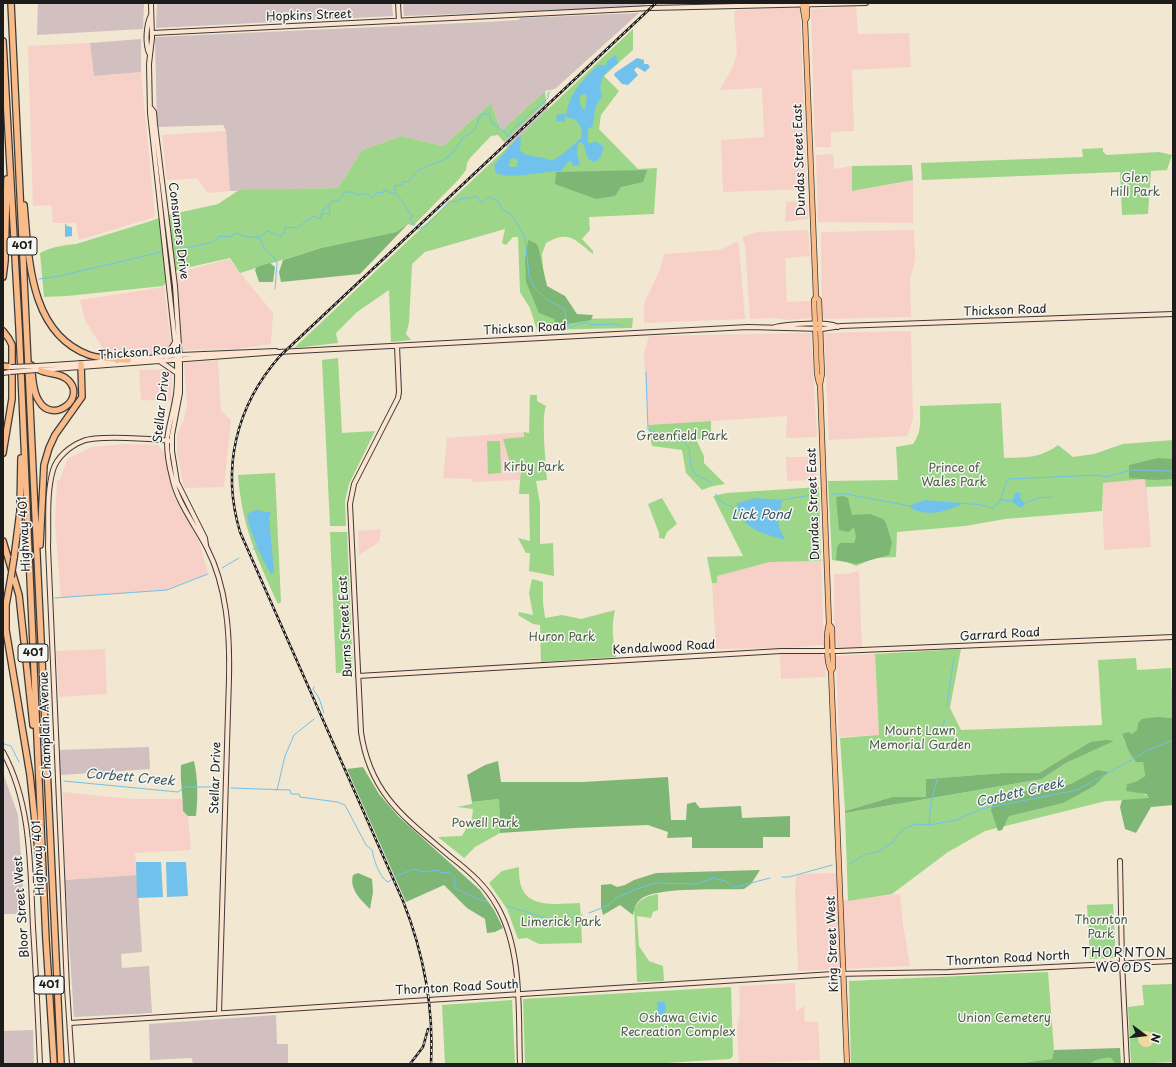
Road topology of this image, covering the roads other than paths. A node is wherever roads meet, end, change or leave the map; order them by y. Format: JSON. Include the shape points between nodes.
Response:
{"nodes":[{"id":1,"x":11,"y":3,"type":"edge"},
{"id":2,"x":151,"y":3,"type":"edge"},
{"id":3,"x":398,"y":3,"type":"edge"},
{"id":4,"x":866,"y":3,"type":"edge"},
{"id":5,"x":805,"y":4,"type":"edge"},
{"id":6,"x":151,"y":15,"type":"junction"},
{"id":7,"x":399,"y":21,"type":"junction"},
{"id":8,"x":152,"y":32,"type":"junction"},
{"id":9,"x":3,"y":41,"type":"edge"},
{"id":10,"x":150,"y":54,"type":"junction"},
{"id":11,"x":151,"y":108,"type":"junction"},
{"id":12,"x":8,"y":137,"type":"junction"},
{"id":13,"x":18,"y":152,"type":"junction"},
{"id":14,"x":3,"y":277,"type":"edge"},
{"id":15,"x":1173,"y":314,"type":"edge"},
{"id":16,"x":817,"y":326,"type":"junction"},
{"id":17,"x":3,"y":331,"type":"edge"},
{"id":18,"x":27,"y":340,"type":"junction"},
{"id":19,"x":175,"y":342,"type":"junction"},
{"id":20,"x":179,"y":345,"type":"junction"},
{"id":21,"x":397,"y":346,"type":"junction"},
{"id":22,"x":278,"y":352,"type":"junction"},
{"id":23,"x":191,"y":355,"type":"junction"},
{"id":24,"x":166,"y":357,"type":"junction"},
{"id":25,"x":178,"y":358,"type":"junction"},
{"id":26,"x":128,"y":360,"type":"junction"},
{"id":27,"x":188,"y":360,"type":"junction"},
{"id":28,"x":161,"y":362,"type":"junction"},
{"id":29,"x":81,"y":366,"type":"junction"},
{"id":30,"x":3,"y":367,"type":"edge"},
{"id":31,"x":38,"y":369,"type":"junction"},
{"id":32,"x":10,"y":370,"type":"junction"},
{"id":33,"x":179,"y":372,"type":"junction"},
{"id":34,"x":3,"y":373,"type":"edge"},
{"id":35,"x":21,"y":400,"type":"junction"},
{"id":36,"x":170,"y":440,"type":"junction"},
{"id":37,"x":3,"y":453,"type":"edge"},
{"id":38,"x":3,"y":541,"type":"edge"},
{"id":39,"x":40,"y":620,"type":"junction"},
{"id":40,"x":1173,"y":637,"type":"edge"},
{"id":41,"x":830,"y":651,"type":"junction"},
{"id":42,"x":358,"y":676,"type":"junction"},
{"id":43,"x":3,"y":752,"type":"edge"},
{"id":44,"x":38,"y":761,"type":"junction"},
{"id":45,"x":838,"y":823,"type":"joint"},
{"id":46,"x":1120,"y":861,"type":"dead end"},
{"id":47,"x":46,"y":906,"type":"junction"},
{"id":48,"x":1173,"y":961,"type":"edge"},
{"id":49,"x":1122,"y":963,"type":"junction"},
{"id":50,"x":844,"y":974,"type":"junction"},
{"id":51,"x":517,"y":995,"type":"junction"},
{"id":52,"x":219,"y":1013,"type":"junction"},
{"id":53,"x":70,"y":1023,"type":"junction"},
{"id":54,"x":59,"y":1031,"type":"junction"},
{"id":55,"x":40,"y":1064,"type":"edge"},
{"id":56,"x":54,"y":1064,"type":"edge"},
{"id":57,"x":61,"y":1064,"type":"edge"},
{"id":58,"x":64,"y":1064,"type":"edge"},
{"id":59,"x":72,"y":1064,"type":"edge"},
{"id":60,"x":520,"y":1064,"type":"edge"},
{"id":61,"x":847,"y":1064,"type":"edge"},
{"id":62,"x":1127,"y":1064,"type":"edge"}],
"edges":[{"from":1,"to":13,"type":"highway","name":"Highway 401","number":"401"},
{"from":2,"to":6,"type":"main road","name":"Consumers Drive"},
{"from":3,"to":7,"type":"main road"},
{"from":4,"to":5,"type":"main road","name":"Hopkins Street"},
{"from":5,"to":7,"type":"main road","name":"Hopkins Street","via":[[643,8]]},
{"from":5,"to":16,"type":"main road","name":"Dundas Street East","via":[[816,298],[814,300]]},
{"from":6,"to":8,"type":"main road","name":"Consumers Drive"},
{"from":6,"to":10,"type":"main road","name":"Consumers Drive","via":[[148,20]]},
{"from":7,"to":8,"type":"main road","name":"Hopkins Street"},
{"from":8,"to":10,"type":"main road","name":"Consumers Drive"},
{"from":9,"to":12,"type":"highway","name":"Highway 401","number":"401"},
{"from":10,"to":11,"type":"main road","name":"Consumers Drive"},
{"from":11,"to":19,"type":"main road","name":"Consumers Drive"},
{"from":11,"to":20,"type":"main road","name":"Consumers Drive","via":[[154,112],[175,286]]},
{"from":12,"to":14,"type":"highway"},
{"from":12,"to":35,"type":"highway","name":"Highway 401","number":"401"},
{"from":13,"to":18,"type":"highway","name":"Highway 401","number":"401"},
{"from":13,"to":26,"type":"highway","via":[[32,275],[45,318],[72,347],[100,358]]},
{"from":15,"to":16,"type":"main road","name":"Thickson Road"},
{"from":16,"to":21,"type":"main road","name":"Thickson Road","via":[[785,324],[772,327]]},
{"from":16,"to":41,"type":"main road","name":"Dundas Street East","via":[[816,374],[820,384],[829,624],[827,628]]},
{"from":17,"to":37,"type":"highway","via":[[12,345],[13,386]]},
{"from":18,"to":31,"type":"highway","via":[[38,401],[49,410],[62,410],[72,398],[70,382],[57,374]]},
{"from":18,"to":39,"type":"highway","name":"Highway 401","number":"401"},
{"from":19,"to":24,"type":"main road"},
{"from":19,"to":25,"type":"main road","name":"Consumers Drive"},
{"from":20,"to":23,"type":"main road","via":[[183,351]]},
{"from":20,"to":25,"type":"main road","name":"Consumers Drive"},
{"from":21,"to":22,"type":"main road","name":"Thickson Road"},
{"from":21,"to":42,"type":"main road","name":"Burns Street East","via":[[398,398],[354,484],[350,504]]},
{"from":22,"to":23,"type":"main road","name":"Thickson Road"},
{"from":22,"to":27,"type":"main road","name":"Thickson Road"},
{"from":23,"to":25,"type":"main road","name":"Thickson Road"},
{"from":24,"to":25,"type":"main road","name":"Thickson Road"},
{"from":24,"to":26,"type":"main road","name":"Thickson Road"},
{"from":25,"to":27,"type":"main road","name":"Thickson Road"},
{"from":25,"to":28,"type":"main road","name":"Thickson Road"},
{"from":25,"to":33,"type":"main road","name":"Stellar Drive"},
{"from":26,"to":29,"type":"main road","name":"Thickson Road"},
{"from":27,"to":33,"type":"main road"},
{"from":28,"to":29,"type":"main road","name":"Thickson Road"},
{"from":28,"to":33,"type":"main road"},
{"from":29,"to":31,"type":"main road","name":"Thickson Road"},
{"from":29,"to":39,"type":"highway","via":[[81,400],[55,435],[44,465],[40,515]]},
{"from":30,"to":32,"type":"highway"},
{"from":31,"to":32,"type":"main road","name":"Thickson Road","bridge":true},
{"from":32,"to":34,"type":"main road","name":"Thickson Road"},
{"from":33,"to":36,"type":"main road","name":"Stellar Drive"},
{"from":35,"to":44,"type":"highway","name":"Highway 401","number":"401"},
{"from":35,"to":47,"type":"highway","bridge":true,"via":[[20,511],[6,605],[6,630],[31,781],[40,879]]},
{"from":36,"to":52,"type":"main road","name":"Stellar Drive","via":[[172,480],[206,546],[222,594],[229,646]]},
{"from":36,"to":53,"type":"main road","name":"Champlain Avenue","via":[[84,440],[66,450],[56,463],[50,485],[48,547]]},
{"from":38,"to":44,"type":"highway","via":[[19,595]]},
{"from":39,"to":54,"type":"highway","name":"Highway 401","number":"401"},
{"from":40,"to":41,"type":"main road","name":"Garrard Road"},
{"from":41,"to":42,"type":"main road","name":"Kendalwood Road","via":[[781,651]]},
{"from":41,"to":45,"type":"main road","name":"Dundas Street East"},
{"from":42,"to":51,"type":"main road","name":"Burns Street East","via":[[361,732],[364,752],[372,772],[384,793],[405,818],[472,874],[493,899],[506,926],[515,958]]},
{"from":43,"to":55,"type":"main road","name":"Bloor Street West","via":[[18,786],[26,818]]},
{"from":44,"to":47,"type":"highway","name":"Highway 401","number":"401"},
{"from":45,"to":50,"type":"main road","name":"King Street West"},
{"from":46,"to":49,"type":"main road"},
{"from":47,"to":56,"type":"highway","name":"Highway 401","number":"401"},
{"from":48,"to":49,"type":"main road","name":"Thornton Road North"},
{"from":49,"to":50,"type":"main road","name":"Thornton Road North","via":[[948,972]]},
{"from":49,"to":62,"type":"main road"},
{"from":50,"to":51,"type":"main road","name":"Thornton Road South"},
{"from":50,"to":61,"type":"main road","name":"King Street West"},
{"from":51,"to":52,"type":"main road","name":"Thornton Road South"},
{"from":51,"to":60,"type":"main road","name":"Burns Street East"},
{"from":52,"to":53,"type":"main road","name":"Thornton Road South"},
{"from":53,"to":59,"type":"main road","name":"Champlain Avenue"},
{"from":54,"to":57,"type":"highway","name":"Highway 401","number":"401"},
{"from":54,"to":58,"type":"highway"}]}
